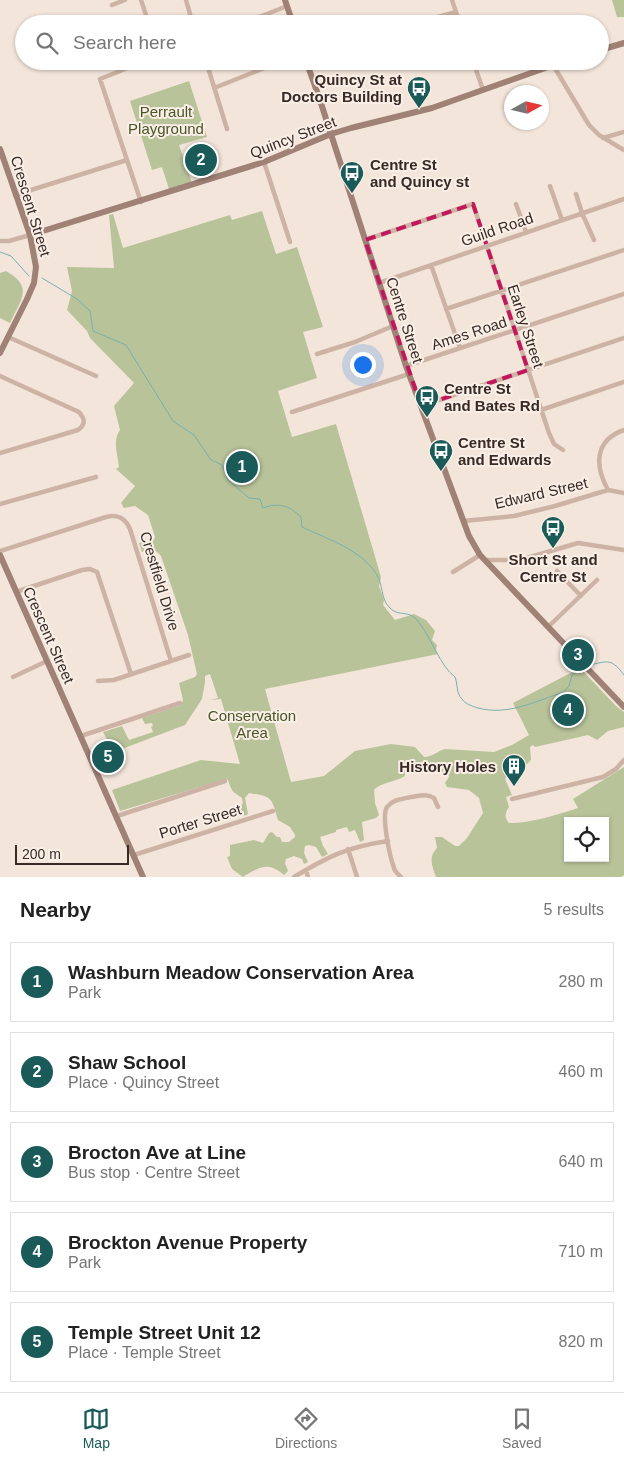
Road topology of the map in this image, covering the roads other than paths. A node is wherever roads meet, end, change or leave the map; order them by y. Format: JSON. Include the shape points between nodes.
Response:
{"nodes":[{"id":1,"x":125,"y":0,"type":"edge"},
{"id":2,"x":141,"y":0,"type":"edge"},
{"id":3,"x":186,"y":0,"type":"edge"},
{"id":4,"x":452,"y":0,"type":"edge"},
{"id":5,"x":286,"y":3,"type":"edge"},
{"id":6,"x":112,"y":5,"type":"dead end"},
{"id":7,"x":456,"y":12,"type":"junction"},
{"id":8,"x":146,"y":15,"type":"edge"},
{"id":9,"x":191,"y":15,"type":"edge"},
{"id":10,"x":261,"y":15,"type":"edge"},
{"id":11,"x":290,"y":15,"type":"edge"},
{"id":12,"x":445,"y":15,"type":"edge"},
{"id":13,"x":457,"y":15,"type":"edge"},
{"id":14,"x":624,"y":43,"type":"edge"},
{"id":15,"x":609,"y":47,"type":"edge"},
{"id":16,"x":122,"y":70,"type":"edge"},
{"id":17,"x":209,"y":70,"type":"edge"},
{"id":18,"x":259,"y":70,"type":"edge"},
{"id":19,"x":309,"y":70,"type":"edge"},
{"id":20,"x":476,"y":70,"type":"edge"},
{"id":21,"x":539,"y":70,"type":"edge"},
{"id":22,"x":556,"y":70,"type":"edge"},
{"id":23,"x":214,"y":88,"type":"junction"},
{"id":24,"x":483,"y":90,"type":"junction"},
{"id":25,"x":227,"y":129,"type":"dead end"},
{"id":26,"x":624,"y":132,"type":"edge"},
{"id":27,"x":331,"y":134,"type":"junction"},
{"id":28,"x":603,"y":138,"type":"junction"},
{"id":29,"x":0,"y":150,"type":"edge"},
{"id":30,"x":624,"y":150,"type":"edge"},
{"id":31,"x":127,"y":160,"type":"junction"},
{"id":32,"x":264,"y":162,"type":"junction"},
{"id":33,"x":550,"y":186,"type":"dead end"},
{"id":34,"x":576,"y":194,"type":"dead end"},
{"id":35,"x":15,"y":196,"type":"junction"},
{"id":36,"x":624,"y":199,"type":"edge"},
{"id":37,"x":141,"y":202,"type":"junction"},
{"id":38,"x":516,"y":204,"type":"dead end"},
{"id":39,"x":582,"y":213,"type":"junction"},
{"id":40,"x":562,"y":220,"type":"junction"},
{"id":41,"x":526,"y":232,"type":"junction"},
{"id":42,"x":30,"y":236,"type":"junction"},
{"id":43,"x":365,"y":240,"type":"junction"},
{"id":44,"x":594,"y":240,"type":"dead end"},
{"id":45,"x":0,"y":241,"type":"edge"},
{"id":46,"x":290,"y":242,"type":"dead end"},
{"id":47,"x":487,"y":245,"type":"junction"},
{"id":48,"x":624,"y":250,"type":"edge"},
{"id":49,"x":431,"y":265,"type":"junction"},
{"id":50,"x":379,"y":283,"type":"junction"},
{"id":51,"x":502,"y":290,"type":"junction"},
{"id":52,"x":624,"y":294,"type":"edge"},
{"id":53,"x":446,"y":310,"type":"junction"},
{"id":54,"x":393,"y":326,"type":"junction"},
{"id":55,"x":514,"y":331,"type":"junction"},
{"id":56,"x":8,"y":337,"type":"junction"},
{"id":57,"x":624,"y":338,"type":"edge"},
{"id":58,"x":460,"y":348,"type":"junction"},
{"id":59,"x":0,"y":353,"type":"edge"},
{"id":60,"x":317,"y":354,"type":"dead end"},
{"id":61,"x":406,"y":366,"type":"junction"},
{"id":62,"x":528,"y":370,"type":"junction"},
{"id":63,"x":409,"y":374,"type":"junction"},
{"id":64,"x":0,"y":376,"type":"edge"},
{"id":65,"x":96,"y":376,"type":"dead end"},
{"id":66,"x":624,"y":382,"type":"edge"},
{"id":67,"x":421,"y":406,"type":"junction"},
{"id":68,"x":541,"y":410,"type":"junction"},
{"id":69,"x":292,"y":412,"type":"dead end"},
{"id":70,"x":624,"y":430,"type":"edge"},
{"id":71,"x":563,"y":450,"type":"dead end"},
{"id":72,"x":0,"y":453,"type":"edge"},
{"id":73,"x":96,"y":477,"type":"dead end"},
{"id":74,"x":608,"y":490,"type":"junction"},
{"id":75,"x":624,"y":493,"type":"edge"},
{"id":76,"x":0,"y":504,"type":"edge"},
{"id":77,"x":464,"y":521,"type":"junction"},
{"id":78,"x":624,"y":550,"type":"edge"},
{"id":79,"x":0,"y":551,"type":"edge"},
{"id":80,"x":0,"y":555,"type":"edge"},
{"id":81,"x":482,"y":558,"type":"junction"},
{"id":82,"x":453,"y":572,"type":"dead end"},
{"id":83,"x":557,"y":572,"type":"dead end"},
{"id":84,"x":597,"y":580,"type":"dead end"},
{"id":85,"x":16,"y":592,"type":"junction"},
{"id":86,"x":580,"y":596,"type":"junction"},
{"id":87,"x":548,"y":627,"type":"junction"},
{"id":88,"x":189,"y":655,"type":"dead end"},
{"id":89,"x":47,"y":661,"type":"junction"},
{"id":90,"x":172,"y":661,"type":"junction"},
{"id":91,"x":131,"y":674,"type":"junction"},
{"id":92,"x":13,"y":677,"type":"dead end"},
{"id":93,"x":98,"y":681,"type":"dead end"},
{"id":94,"x":180,"y":703,"type":"dead end"},
{"id":95,"x":624,"y":707,"type":"edge"},
{"id":96,"x":81,"y":736,"type":"junction"},
{"id":97,"x":624,"y":760,"type":"edge"},
{"id":98,"x":225,"y":781,"type":"dead end"},
{"id":99,"x":512,"y":799,"type":"dead end"},
{"id":100,"x":438,"y":807,"type":"dead end"},
{"id":101,"x":273,"y":811,"type":"dead end"},
{"id":102,"x":117,"y":816,"type":"junction"},
{"id":103,"x":388,"y":841,"type":"junction"},
{"id":104,"x":348,"y":849,"type":"junction"},
{"id":105,"x":134,"y":855,"type":"junction"},
{"id":106,"x":306,"y":870,"type":"junction"},
{"id":107,"x":143,"y":877,"type":"edge"},
{"id":108,"x":294,"y":877,"type":"edge"},
{"id":109,"x":308,"y":877,"type":"edge"},
{"id":110,"x":357,"y":877,"type":"edge"},
{"id":111,"x":401,"y":877,"type":"edge"}],
"edges":[{"from":1,"to":6,"type":"street"},
{"from":2,"to":8,"type":"street"},
{"from":3,"to":9,"type":"street"},
{"from":4,"to":7,"type":"street"},
{"from":5,"to":10,"type":"street"},
{"from":5,"to":11,"type":"main road"},
{"from":7,"to":12,"type":"street"},
{"from":7,"to":13,"type":"street"},
{"from":14,"to":15,"type":"main road"},
{"from":16,"to":31,"type":"street","via":[[100,79]]},
{"from":17,"to":23,"type":"street"},
{"from":18,"to":23,"type":"street"},
{"from":19,"to":27,"type":"main road","name":"Centre Street"},
{"from":20,"to":24,"type":"street"},
{"from":21,"to":24,"type":"main road","name":"Quincy Street"},
{"from":22,"to":28,"type":"street","via":[[587,121]]},
{"from":23,"to":25,"type":"street"},
{"from":24,"to":27,"type":"main road","name":"Quincy Street","via":[[432,108]]},
{"from":26,"to":28,"type":"street"},
{"from":27,"to":32,"type":"main road","name":"Quincy Street"},
{"from":27,"to":43,"type":"main road","name":"Centre Street"},
{"from":28,"to":30,"type":"street"},
{"from":29,"to":35,"type":"main road","name":"Crescent Street"},
{"from":31,"to":35,"type":"street"},
{"from":31,"to":37,"type":"street"},
{"from":32,"to":37,"type":"main road","name":"Quincy Street"},
{"from":32,"to":46,"type":"street"},
{"from":33,"to":40,"type":"street"},
{"from":34,"to":39,"type":"street"},
{"from":35,"to":42,"type":"main road","name":"Crescent Street"},
{"from":36,"to":39,"type":"street","name":"Guild Road"},
{"from":37,"to":42,"type":"main road","name":"Quincy Street"},
{"from":38,"to":41,"type":"street"},
{"from":39,"to":40,"type":"street","name":"Guild Road"},
{"from":39,"to":44,"type":"street"},
{"from":40,"to":41,"type":"street","name":"Guild Road"},
{"from":41,"to":47,"type":"street","name":"Guild Road"},
{"from":42,"to":45,"type":"street"},
{"from":42,"to":56,"type":"main road","name":"Crescent Street","via":[[36,274]]},
{"from":43,"to":47,"type":"street","name":"Earley Street","via":[[473,204]]},
{"from":43,"to":50,"type":"main road","name":"Centre Street"},
{"from":47,"to":49,"type":"street","name":"Guild Road"},
{"from":47,"to":51,"type":"street","name":"Earley Street"},
{"from":48,"to":51,"type":"street"},
{"from":49,"to":50,"type":"street","name":"Guild Road"},
{"from":49,"to":53,"type":"street"},
{"from":50,"to":54,"type":"main road","name":"Centre Street"},
{"from":51,"to":53,"type":"street"},
{"from":51,"to":55,"type":"street","name":"Earley Street"},
{"from":52,"to":55,"type":"street","name":"Ames Road"},
{"from":53,"to":58,"type":"street"},
{"from":54,"to":60,"type":"street"},
{"from":54,"to":61,"type":"main road","name":"Centre Street"},
{"from":55,"to":58,"type":"street","name":"Ames Road"},
{"from":55,"to":62,"type":"street","name":"Earley Street"},
{"from":56,"to":59,"type":"main road","name":"Crescent Street"},
{"from":56,"to":65,"type":"street"},
{"from":57,"to":62,"type":"street"},
{"from":58,"to":61,"type":"street","name":"Ames Road"},
{"from":61,"to":63,"type":"main road","name":"Centre Street"},
{"from":62,"to":67,"type":"street"},
{"from":62,"to":68,"type":"street","name":"Earley Street"},
{"from":63,"to":67,"type":"main road","name":"Centre Street"},
{"from":63,"to":69,"type":"street"},
{"from":64,"to":72,"type":"street","via":[[84,417],[83,426],[78,430]]},
{"from":66,"to":68,"type":"street"},
{"from":67,"to":77,"type":"main road","name":"Centre Street"},
{"from":68,"to":71,"type":"street","name":"Earley Street","via":[[554,444]]},
{"from":70,"to":74,"type":"street","via":[[613,434],[600,450],[602,480]]},
{"from":73,"to":76,"type":"street"},
{"from":74,"to":75,"type":"street","name":"Edward Street"},
{"from":74,"to":77,"type":"street","name":"Edward Street","via":[[514,516]]},
{"from":77,"to":81,"type":"main road","name":"Centre Street"},
{"from":78,"to":81,"type":"street","via":[[578,543],[520,560]]},
{"from":79,"to":90,"type":"street","name":"Crestfield Drive","via":[[106,516],[121,518],[130,529]]},
{"from":80,"to":85,"type":"main road","name":"Crescent Street"},
{"from":81,"to":82,"type":"street"},
{"from":81,"to":87,"type":"main road","name":"Centre Street"},
{"from":83,"to":86,"type":"street"},
{"from":84,"to":86,"type":"street"},
{"from":85,"to":89,"type":"main road","name":"Crescent Street"},
{"from":85,"to":91,"type":"street","via":[[82,570],[97,572]]},
{"from":86,"to":87,"type":"street"},
{"from":87,"to":95,"type":"main road","name":"Centre Street"},
{"from":88,"to":90,"type":"street"},
{"from":89,"to":92,"type":"street"},
{"from":89,"to":96,"type":"main road","name":"Crescent Street"},
{"from":90,"to":91,"type":"street"},
{"from":91,"to":93,"type":"street","via":[[110,682]]},
{"from":94,"to":96,"type":"street"},
{"from":96,"to":102,"type":"main road","name":"Crescent Street"},
{"from":97,"to":99,"type":"street","via":[[603,777]]},
{"from":98,"to":102,"type":"street"},
{"from":100,"to":103,"type":"street","via":[[429,795],[393,802],[384,816]]},
{"from":101,"to":105,"type":"street","name":"Porter Street"},
{"from":102,"to":105,"type":"main road","name":"Crescent Street"},
{"from":103,"to":104,"type":"street"},
{"from":103,"to":111,"type":"street","via":[[394,867]]},
{"from":104,"to":106,"type":"street"},
{"from":104,"to":110,"type":"street"},
{"from":105,"to":107,"type":"main road","name":"Crescent Street"},
{"from":106,"to":108,"type":"street"},
{"from":106,"to":109,"type":"street"}]}
